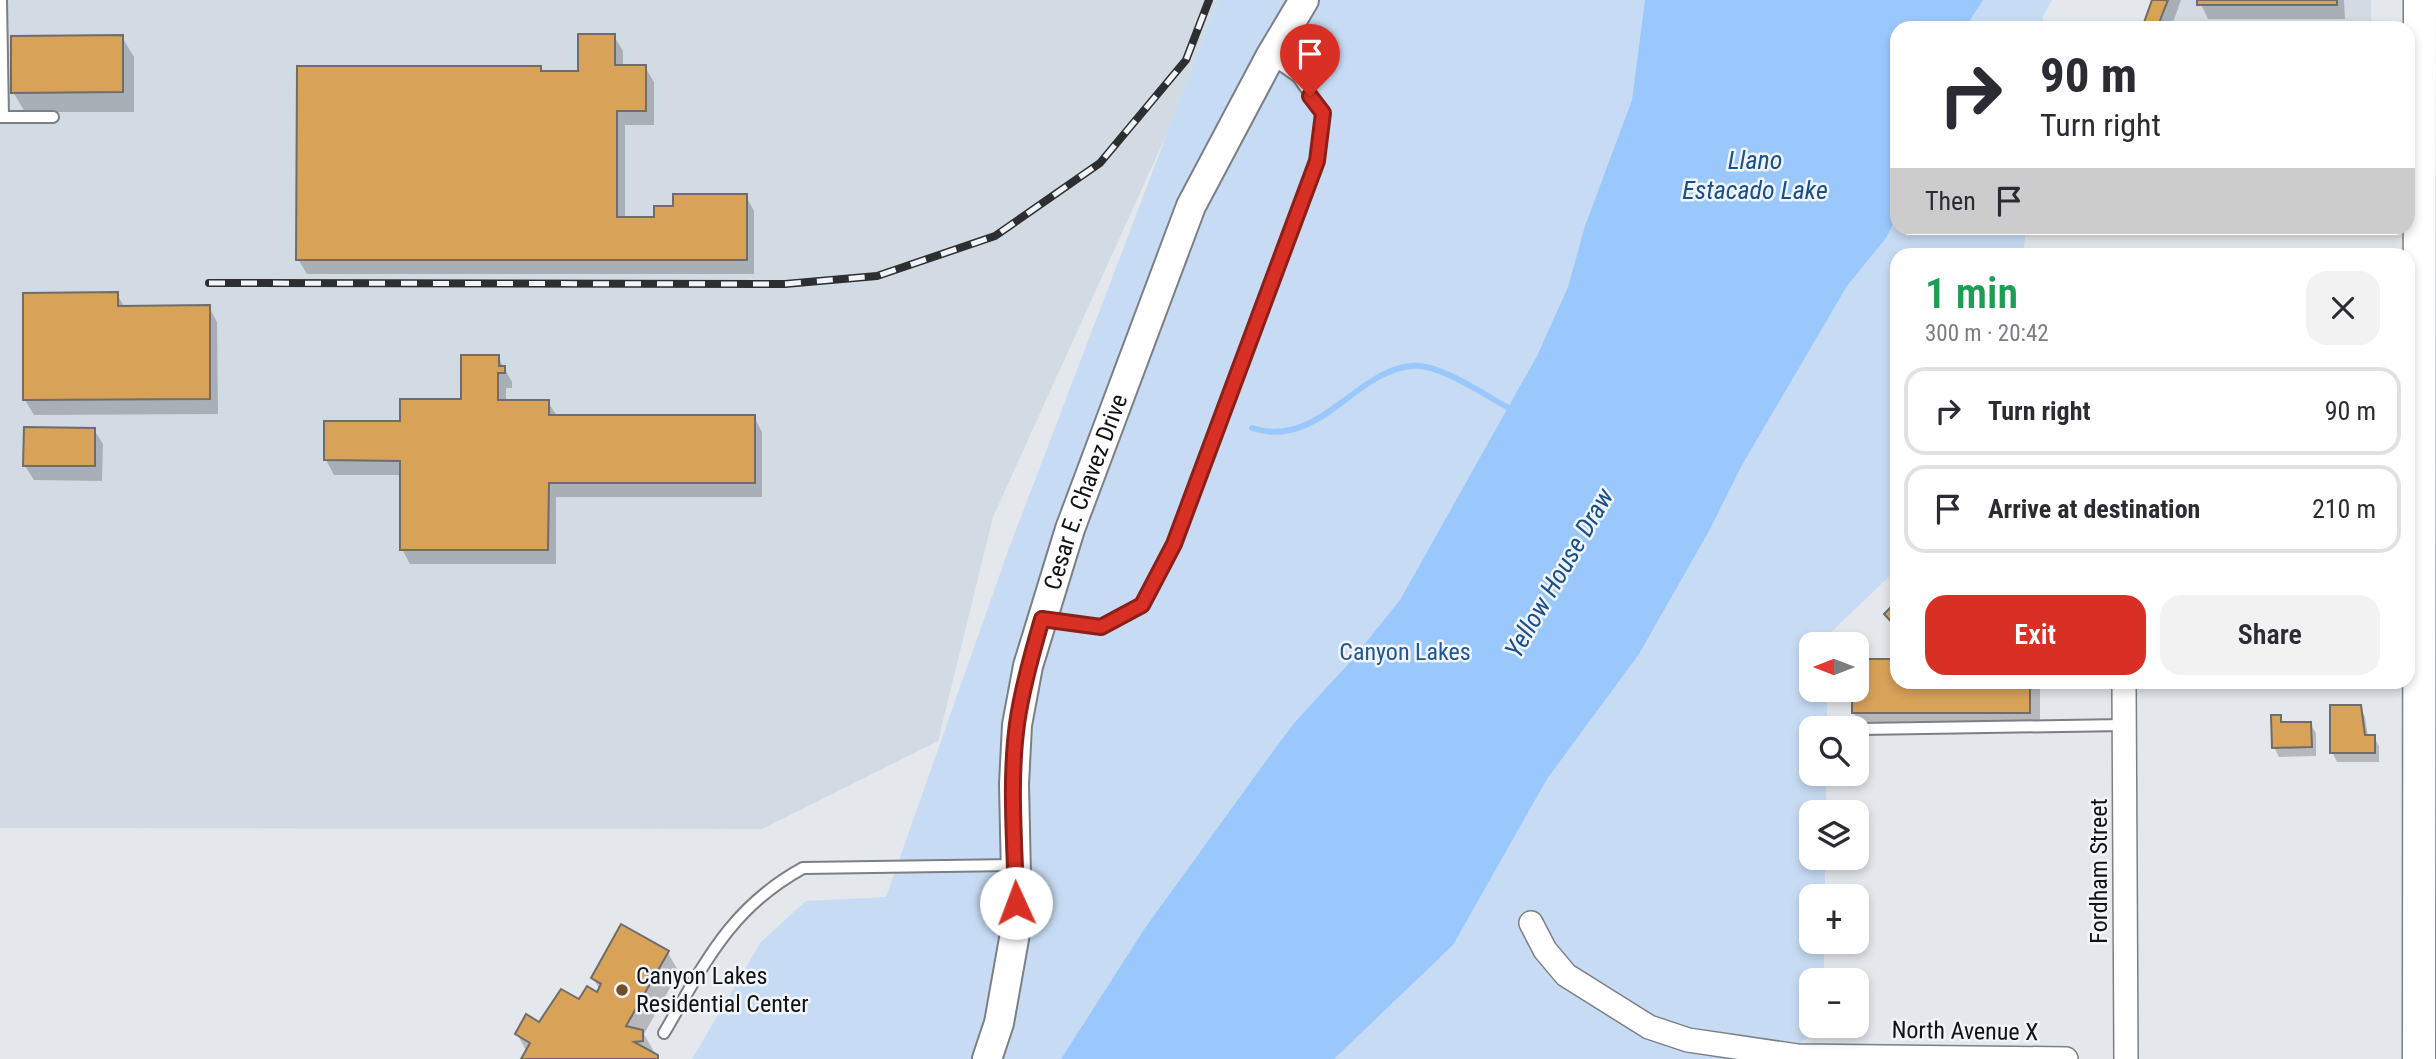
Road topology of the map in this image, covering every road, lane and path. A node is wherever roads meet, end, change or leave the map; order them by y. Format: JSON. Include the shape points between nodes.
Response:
{"nodes":[{"id":1,"x":1,"y":0,"type":"edge"},
{"id":2,"x":1304,"y":0,"type":"edge"},
{"id":3,"x":2420,"y":0,"type":"edge"},
{"id":4,"x":1269,"y":57,"type":"junction"},
{"id":5,"x":1,"y":117,"type":"edge"},
{"id":6,"x":54,"y":117,"type":"dead end"},
{"id":7,"x":2428,"y":132,"type":"edge"},
{"id":8,"x":2421,"y":446,"type":"edge"},
{"id":9,"x":1042,"y":619,"type":"junction"},
{"id":10,"x":2124,"y":689,"type":"edge"},
{"id":11,"x":2124,"y":725,"type":"junction"},
{"id":12,"x":1869,"y":729,"type":"edge"},
{"id":13,"x":1015,"y":865,"type":"junction"},
{"id":14,"x":1531,"y":923,"type":"dead end"},
{"id":15,"x":664,"y":1033,"type":"dead end"},
{"id":16,"x":1797,"y":1057,"type":"edge"},
{"id":17,"x":987,"y":1059,"type":"edge"},
{"id":18,"x":2066,"y":1059,"type":"edge"},
{"id":19,"x":2126,"y":1059,"type":"edge"},
{"id":20,"x":2419,"y":1059,"type":"edge"}],
"edges":[{"from":1,"to":5,"type":"lane"},
{"from":2,"to":4,"type":"street","name":"Cesar E. Chavez Drive"},
{"from":3,"to":7,"type":"main road"},
{"from":4,"to":9,"type":"street","name":"Cesar E. Chavez Drive","via":[[1191,206],[1110,417]]},
{"from":4,"to":9,"type":"lane","via":[[1297,78],[1323,113],[1317,161],[1174,544],[1142,605],[1101,627]]},
{"from":5,"to":6,"type":"lane"},
{"from":7,"to":8,"type":"main road"},
{"from":8,"to":20,"type":"main road"},
{"from":9,"to":13,"type":"street","name":"Cesar E. Chavez Drive","via":[[1017,725]]},
{"from":10,"to":11,"type":"street","name":"Fordham Street"},
{"from":11,"to":12,"type":"lane"},
{"from":11,"to":19,"type":"street","name":"Fordham Street"},
{"from":13,"to":15,"type":"lane","via":[[803,868],[774,884],[721,935]]},
{"from":13,"to":17,"type":"street","name":"Cesar E. Chavez Drive","via":[[1017,922],[999,1023]]},
{"from":14,"to":16,"type":"street","name":"North Avenue X","via":[[1566,975],[1649,1027],[1711,1045]]},
{"from":16,"to":18,"type":"street","name":"North Avenue X"}]}
